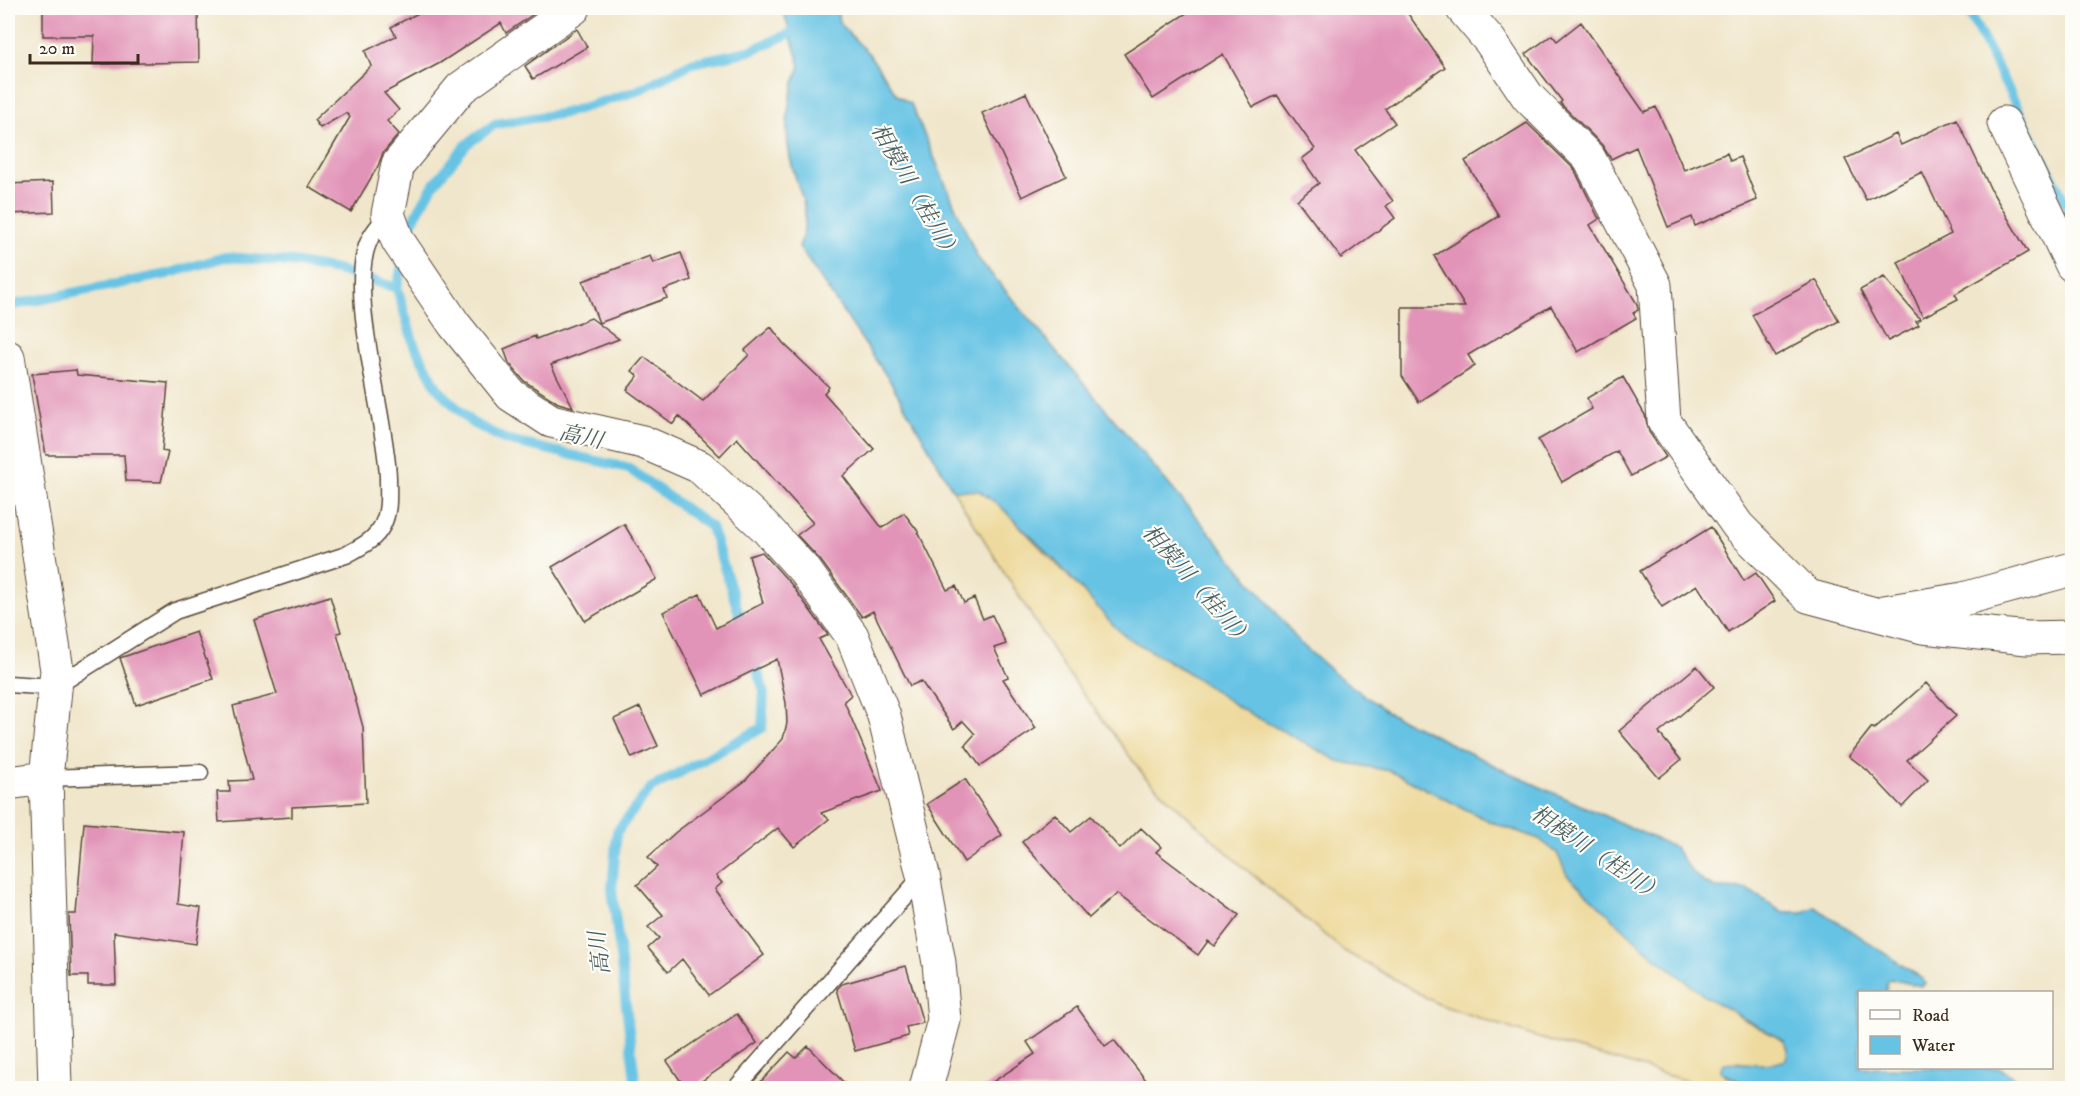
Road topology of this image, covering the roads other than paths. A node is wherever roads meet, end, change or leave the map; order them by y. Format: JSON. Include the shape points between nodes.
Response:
{"nodes":[{"id":1,"x":574,"y":8,"type":"edge"},
{"id":2,"x":1462,"y":8,"type":"edge"},
{"id":3,"x":2004,"y":123,"type":"dead end"},
{"id":4,"x":399,"y":238,"type":"junction"},
{"id":5,"x":2073,"y":265,"type":"edge"},
{"id":6,"x":9,"y":364,"type":"edge"},
{"id":7,"x":2073,"y":569,"type":"edge"},
{"id":8,"x":1874,"y":614,"type":"junction"},
{"id":9,"x":2073,"y":637,"type":"edge"},
{"id":10,"x":8,"y":684,"type":"edge"},
{"id":11,"x":55,"y":687,"type":"junction"},
{"id":12,"x":200,"y":773,"type":"dead end"},
{"id":13,"x":46,"y":778,"type":"junction"},
{"id":14,"x":8,"y":783,"type":"edge"},
{"id":15,"x":922,"y":875,"type":"junction"},
{"id":16,"x":55,"y":1089,"type":"edge"},
{"id":17,"x":736,"y":1089,"type":"edge"},
{"id":18,"x":926,"y":1089,"type":"edge"}],
"edges":[{"from":1,"to":4,"type":"street","via":[[461,88],[398,164]]},
{"from":2,"to":8,"type":"street","via":[[1528,97],[1588,158],[1655,285],[1664,421],[1738,526],[1808,596]]},
{"from":3,"to":5,"type":"street"},
{"from":4,"to":11,"type":"lane","via":[[369,241],[361,294],[387,458],[388,511],[381,528],[370,541],[346,555],[175,610]]},
{"from":4,"to":15,"type":"street","via":[[453,324],[512,395],[551,421],[643,442],[700,467],[764,526],[806,572],[852,636],[884,716]]},
{"from":6,"to":11,"type":"street","via":[[57,670]]},
{"from":7,"to":8,"type":"street","via":[[1963,598]]},
{"from":8,"to":9,"type":"street","via":[[1923,627],[2027,638]]},
{"from":10,"to":11,"type":"lane"},
{"from":11,"to":13,"type":"street"},
{"from":12,"to":13,"type":"lane"},
{"from":13,"to":14,"type":"street"},
{"from":13,"to":16,"type":"street"},
{"from":15,"to":17,"type":"lane"},
{"from":15,"to":18,"type":"street","via":[[939,963],[944,1020]]}]}
